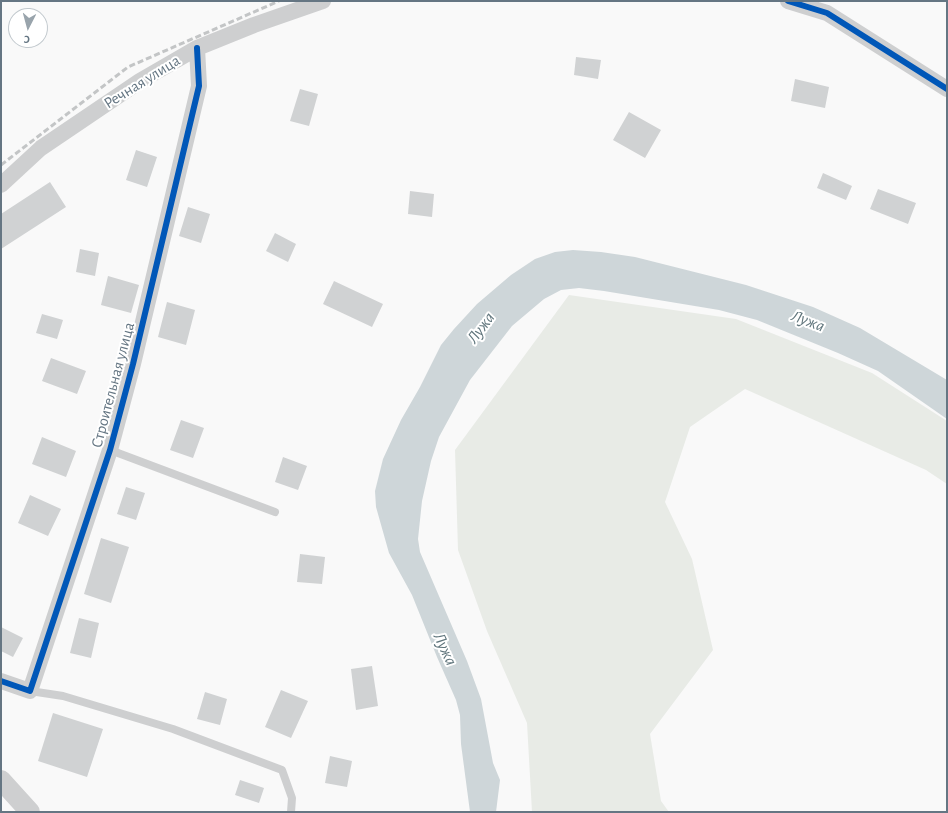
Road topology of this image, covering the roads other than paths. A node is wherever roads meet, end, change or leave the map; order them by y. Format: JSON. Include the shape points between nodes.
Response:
{"nodes":[{"id":1,"x":323,"y":1,"type":"edge"},
{"id":2,"x":788,"y":1,"type":"edge"},
{"id":3,"x":197,"y":48,"type":"junction"},
{"id":4,"x":947,"y":89,"type":"edge"},
{"id":5,"x":1,"y":185,"type":"edge"},
{"id":6,"x":110,"y":450,"type":"junction"},
{"id":7,"x":275,"y":512,"type":"dead end"},
{"id":8,"x":1,"y":681,"type":"edge"},
{"id":9,"x":30,"y":691,"type":"junction"},
{"id":10,"x":1,"y":780,"type":"edge"},
{"id":11,"x":30,"y":812,"type":"edge"},
{"id":12,"x":290,"y":812,"type":"edge"}],
"edges":[{"from":1,"to":3,"type":"street","name":"Речная улица"},
{"from":2,"to":4,"type":"street","via":[[828,13]]},
{"from":3,"to":5,"type":"street","name":"Речная улица","via":[[140,82],[41,148]]},
{"from":3,"to":6,"type":"street","name":"Строительная улица","via":[[199,86]]},
{"from":6,"to":7,"type":"lane"},
{"from":6,"to":9,"type":"street","name":"Строительная улица"},
{"from":8,"to":9,"type":"street"},
{"from":9,"to":12,"type":"lane","via":[[63,696],[173,729],[282,770],[292,798]]},
{"from":10,"to":11,"type":"street"}]}
